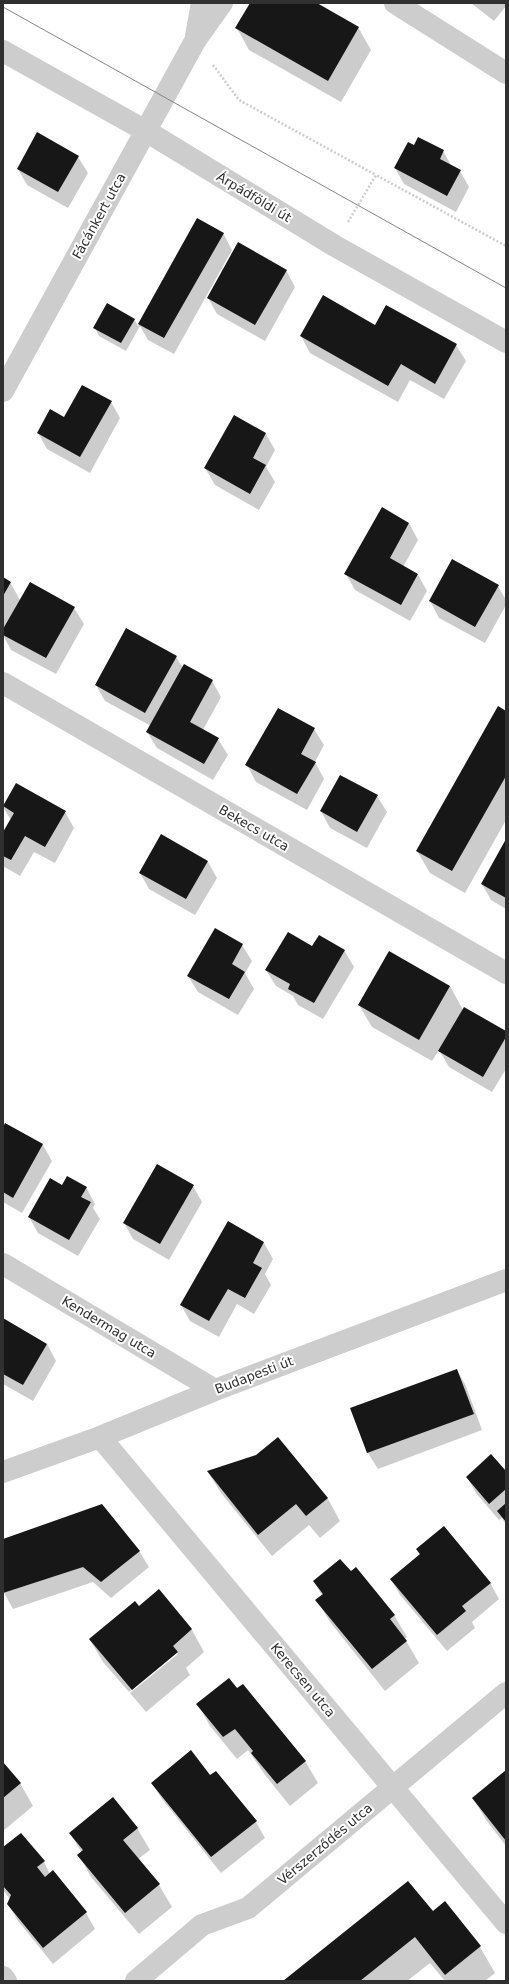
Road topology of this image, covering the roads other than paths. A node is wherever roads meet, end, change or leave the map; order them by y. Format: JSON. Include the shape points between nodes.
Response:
{"nodes":[{"id":1,"x":202,"y":3,"type":"edge"},
{"id":2,"x":222,"y":3,"type":"edge"},
{"id":3,"x":395,"y":3,"type":"edge"},
{"id":4,"x":196,"y":41,"type":"junction"},
{"id":5,"x":3,"y":51,"type":"edge"},
{"id":6,"x":506,"y":73,"type":"edge"},
{"id":7,"x":146,"y":131,"type":"junction"},
{"id":8,"x":506,"y":342,"type":"edge"},
{"id":9,"x":3,"y":391,"type":"edge"},
{"id":10,"x":3,"y":683,"type":"edge"},
{"id":11,"x":506,"y":973,"type":"edge"},
{"id":12,"x":3,"y":1264,"type":"edge"},
{"id":13,"x":506,"y":1280,"type":"edge"},
{"id":14,"x":215,"y":1390,"type":"junction"},
{"id":15,"x":100,"y":1437,"type":"junction"},
{"id":16,"x":3,"y":1472,"type":"edge"},
{"id":17,"x":506,"y":1693,"type":"edge"},
{"id":18,"x":392,"y":1787,"type":"junction"},
{"id":19,"x":506,"y":1923,"type":"edge"},
{"id":20,"x":3,"y":1977,"type":"edge"},
{"id":21,"x":6,"y":1981,"type":"edge"},
{"id":22,"x":136,"y":1981,"type":"edge"}],
"edges":[{"from":1,"to":4,"type":"street","name":"Fácánkert utca"},
{"from":2,"to":4,"type":"street","name":"Fácánkert utca"},
{"from":3,"to":6,"type":"street"},
{"from":4,"to":7,"type":"street","name":"Fácánkert utca"},
{"from":5,"to":7,"type":"street","name":"Árpádföldi út"},
{"from":7,"to":8,"type":"street","name":"Árpádföldi út","via":[[335,246]]},
{"from":7,"to":9,"type":"street","name":"Fácánkert utca"},
{"from":10,"to":11,"type":"street","name":"Bekecs utca"},
{"from":12,"to":14,"type":"street","name":"Kendermag utca"},
{"from":13,"to":14,"type":"street","name":"Budapesti út"},
{"from":14,"to":15,"type":"street","name":"Budapesti út"},
{"from":15,"to":16,"type":"street","name":"Budapesti út"},
{"from":15,"to":18,"type":"street","name":"Kerecsen utca"},
{"from":17,"to":18,"type":"street","name":"Vérszerződés utca"},
{"from":18,"to":19,"type":"street","name":"Kerecsen utca"},
{"from":18,"to":22,"type":"street","name":"Vérszerződés utca","via":[[248,1908],[202,1925]]},
{"from":20,"to":21,"type":"street"}]}
